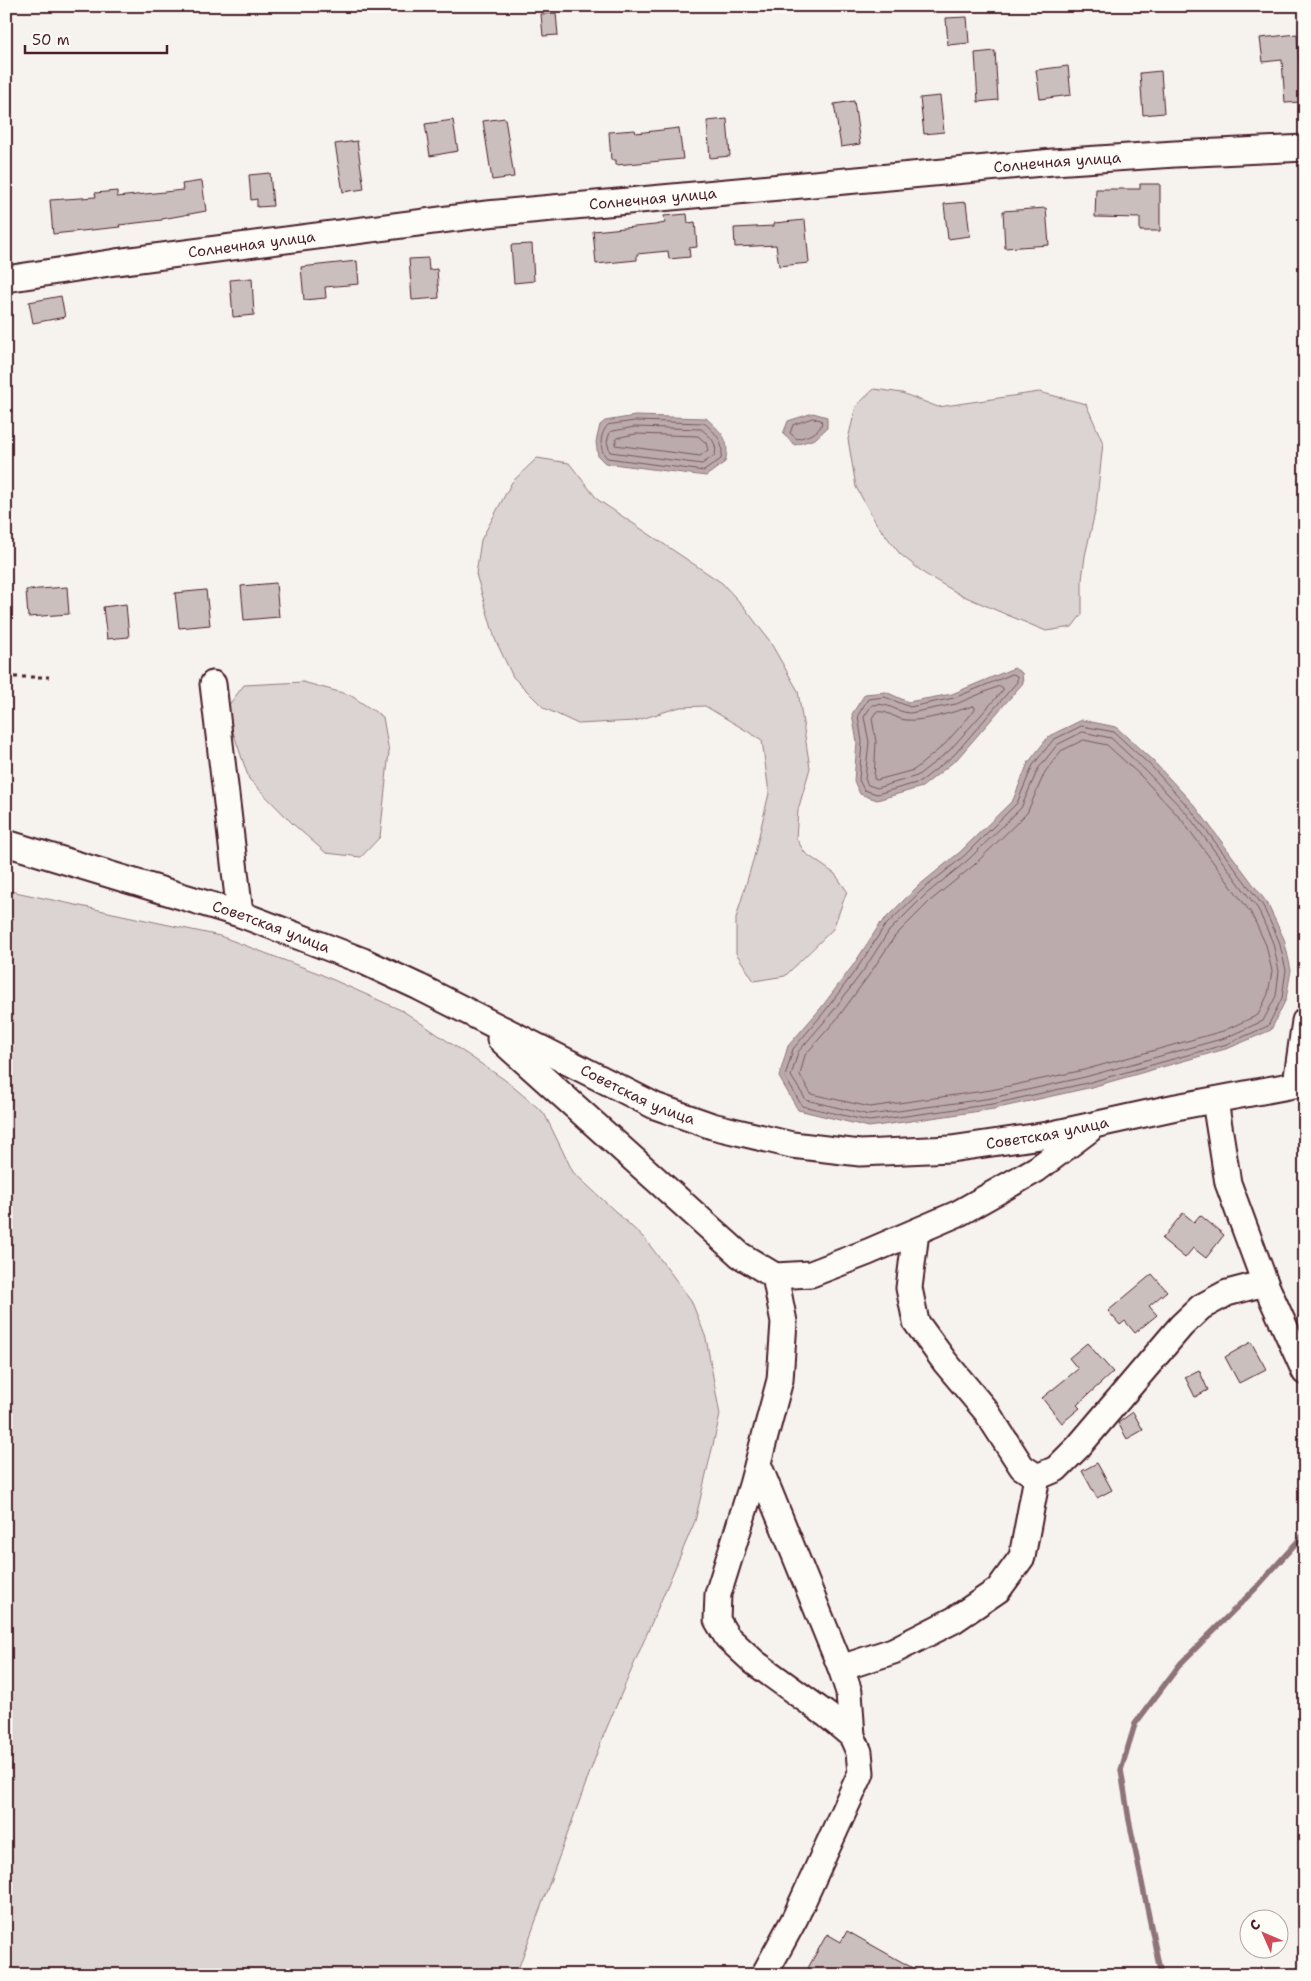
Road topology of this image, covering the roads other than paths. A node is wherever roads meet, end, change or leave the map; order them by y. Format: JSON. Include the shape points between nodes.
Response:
{"nodes":[{"id":1,"x":1305,"y":148,"type":"edge"},
{"id":2,"x":6,"y":279,"type":"edge"},
{"id":3,"x":213,"y":684,"type":"dead end"},
{"id":4,"x":6,"y":843,"type":"edge"},
{"id":5,"x":240,"y":914,"type":"junction"},
{"id":6,"x":473,"y":1014,"type":"junction"},
{"id":7,"x":1305,"y":1021,"type":"edge"},
{"id":8,"x":1300,"y":1084,"type":"edge"},
{"id":9,"x":1215,"y":1101,"type":"junction"},
{"id":10,"x":1098,"y":1124,"type":"junction"},
{"id":11,"x":916,"y":1232,"type":"junction"},
{"id":12,"x":775,"y":1276,"type":"junction"},
{"id":13,"x":1265,"y":1283,"type":"junction"},
{"id":14,"x":1305,"y":1372,"type":"edge"},
{"id":15,"x":758,"y":1464,"type":"junction"},
{"id":16,"x":1036,"y":1476,"type":"junction"},
{"id":17,"x":842,"y":1668,"type":"junction"},
{"id":18,"x":852,"y":1736,"type":"junction"},
{"id":19,"x":764,"y":1975,"type":"edge"}],
"edges":[{"from":1,"to":2,"type":"street","name":"Солнечная улица","via":[[1053,162],[487,214]]},
{"from":3,"to":5,"type":"street"},
{"from":4,"to":5,"type":"street","name":"Советская улица"},
{"from":5,"to":6,"type":"street","name":"Советская улица","via":[[363,961]]},
{"from":6,"to":10,"type":"street","name":"Советская улица","via":[[655,1106],[712,1126],[792,1145],[860,1152],[951,1149]]},
{"from":6,"to":12,"type":"street","via":[[740,1255]]},
{"from":7,"to":8,"type":"street"},
{"from":8,"to":9,"type":"street","name":"Советская улица"},
{"from":9,"to":10,"type":"street","name":"Советская улица"},
{"from":9,"to":13,"type":"street","via":[[1228,1183]]},
{"from":10,"to":11,"type":"street","via":[[1036,1169],[960,1213]]},
{"from":11,"to":12,"type":"street","via":[[811,1274]]},
{"from":11,"to":16,"type":"street","via":[[909,1288],[916,1322],[986,1411],[1022,1467]]},
{"from":12,"to":15,"type":"street","via":[[784,1322],[780,1380]]},
{"from":13,"to":14,"type":"street"},
{"from":13,"to":16,"type":"street","via":[[1227,1294],[1201,1307],[1078,1447],[1056,1469]]},
{"from":15,"to":17,"type":"street"},
{"from":15,"to":18,"type":"street","via":[[718,1594],[718,1620],[727,1637],[754,1662]]},
{"from":16,"to":17,"type":"street","via":[[1022,1557],[998,1590],[954,1620],[893,1651]]},
{"from":17,"to":18,"type":"street","via":[[849,1692]]},
{"from":18,"to":19,"type":"street","via":[[859,1752],[861,1773],[795,1918]]}]}
